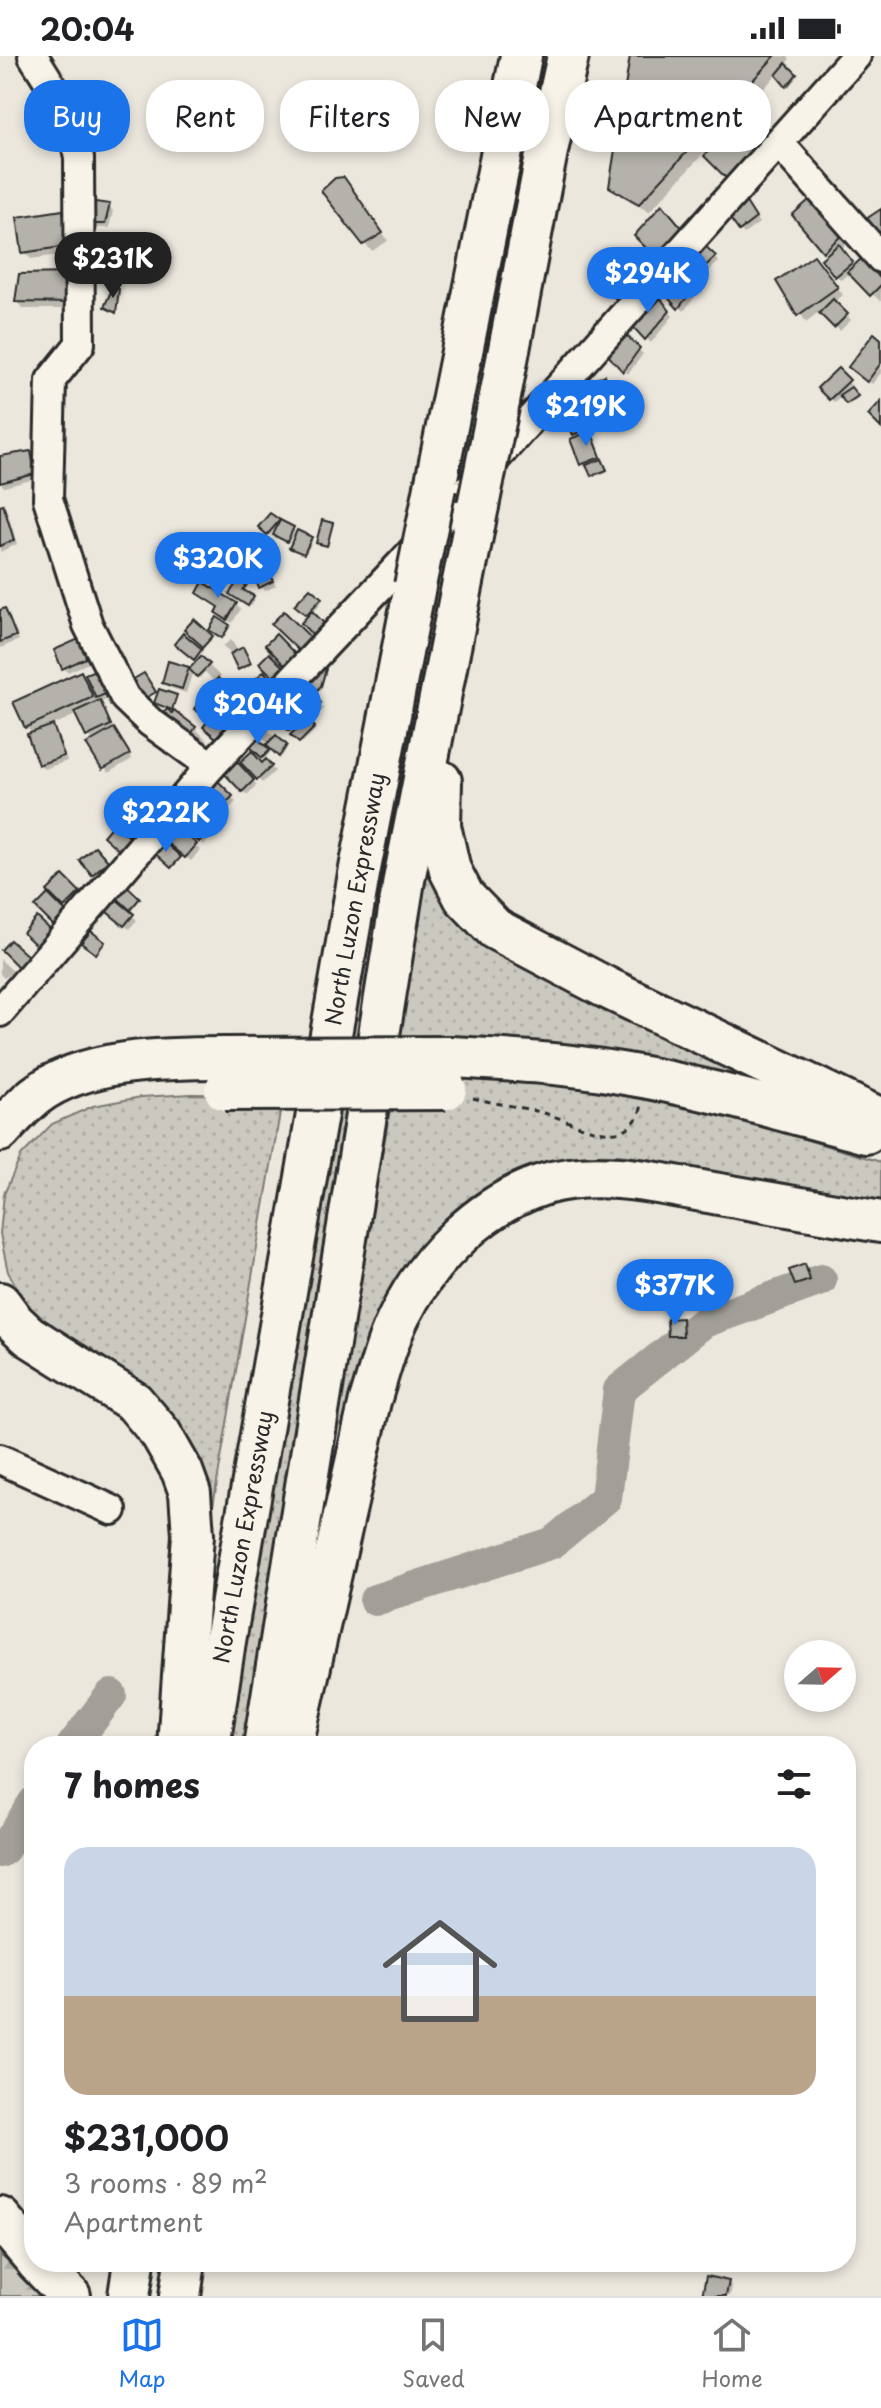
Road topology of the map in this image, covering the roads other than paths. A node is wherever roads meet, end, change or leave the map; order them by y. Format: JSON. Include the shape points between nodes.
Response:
{"nodes":[{"id":1,"x":33,"y":56,"type":"edge"},
{"id":2,"x":521,"y":56,"type":"edge"},
{"id":3,"x":568,"y":56,"type":"edge"},
{"id":4,"x":856,"y":56,"type":"edge"},
{"id":5,"x":779,"y":143,"type":"junction"},
{"id":6,"x":881,"y":258,"type":"edge"},
{"id":7,"x":465,"y":579,"type":"junction"},
{"id":8,"x":211,"y":766,"type":"junction"},
{"id":9,"x":0,"y":1012,"type":"edge"},
{"id":10,"x":881,"y":1119,"type":"edge"},
{"id":11,"x":0,"y":1131,"type":"edge"},
{"id":12,"x":881,"y":1137,"type":"edge"},
{"id":13,"x":881,"y":1222,"type":"edge"},
{"id":14,"x":0,"y":1303,"type":"edge"},
{"id":15,"x":0,"y":1459,"type":"edge"},
{"id":16,"x":112,"y":1510,"type":"dead end"},
{"id":17,"x":179,"y":1736,"type":"edge"},
{"id":18,"x":210,"y":1736,"type":"edge"},
{"id":19,"x":266,"y":1736,"type":"edge"},
{"id":20,"x":294,"y":1736,"type":"edge"},
{"id":21,"x":0,"y":2218,"type":"edge"},
{"id":22,"x":24,"y":2246,"type":"edge"},
{"id":23,"x":133,"y":2272,"type":"edge"},
{"id":24,"x":184,"y":2272,"type":"edge"},
{"id":25,"x":129,"y":2296,"type":"edge"},
{"id":26,"x":180,"y":2296,"type":"edge"}],
"edges":[{"from":1,"to":8,"type":"street","via":[[67,111],[79,158],[80,344],[51,380],[48,499],[88,625],[125,698]]},
{"from":2,"to":18,"type":"highway","name":"North Luzon Expressway","bridge":true,"via":[[354,902]]},
{"from":3,"to":7,"type":"highway","name":"North Luzon Expressway","bridge":true},
{"from":4,"to":5,"type":"street"},
{"from":5,"to":6,"type":"street"},
{"from":5,"to":8,"type":"street","via":[[401,564]]},
{"from":7,"to":10,"type":"highway","via":[[439,806],[445,855],[472,908],[510,939]]},
{"from":7,"to":19,"type":"highway","name":"North Luzon Expressway","via":[[404,880]]},
{"from":8,"to":9,"type":"street"},
{"from":11,"to":12,"type":"highway","bridge":true,"via":[[36,1094],[55,1083],[127,1063],[226,1074],[448,1073],[559,1064],[682,1085]]},
{"from":13,"to":20,"type":"highway","via":[[667,1185],[592,1178],[529,1190],[469,1227],[419,1282],[385,1352]]},
{"from":14,"to":17,"type":"highway","via":[[29,1336],[134,1402],[182,1471],[190,1493],[193,1535]]},
{"from":15,"to":16,"type":"street"},
{"from":21,"to":22,"type":"highway"},
{"from":23,"to":25,"type":"highway"},
{"from":24,"to":26,"type":"highway"}]}
